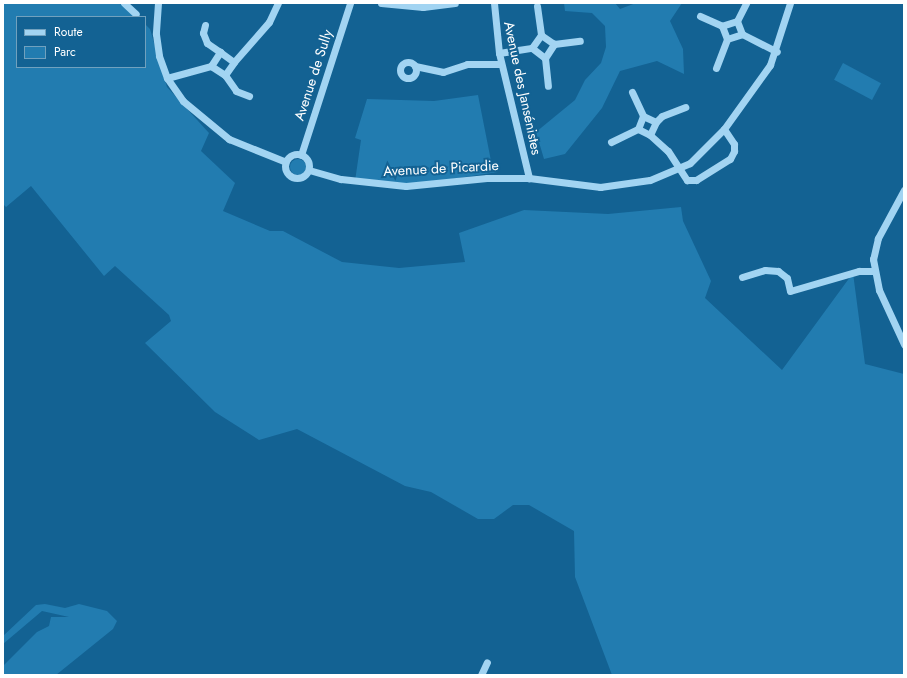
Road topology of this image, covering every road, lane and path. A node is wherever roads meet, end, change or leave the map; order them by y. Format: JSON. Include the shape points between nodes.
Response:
{"nodes":[{"id":1,"x":124,"y":3,"type":"edge"},
{"id":2,"x":158,"y":3,"type":"edge"},
{"id":3,"x":278,"y":3,"type":"edge"},
{"id":4,"x":350,"y":3,"type":"edge"},
{"id":5,"x":380,"y":3,"type":"edge"},
{"id":6,"x":455,"y":3,"type":"edge"},
{"id":7,"x":494,"y":3,"type":"edge"},
{"id":8,"x":746,"y":3,"type":"edge"},
{"id":9,"x":790,"y":3,"type":"edge"},
{"id":10,"x":537,"y":6,"type":"dead end"},
{"id":11,"x":136,"y":14,"type":"dead end"},
{"id":12,"x":700,"y":16,"type":"dead end"},
{"id":13,"x":737,"y":20,"type":"junction"},
{"id":14,"x":205,"y":25,"type":"dead end"},
{"id":15,"x":722,"y":26,"type":"junction"},
{"id":16,"x":742,"y":34,"type":"junction"},
{"id":17,"x":541,"y":35,"type":"junction"},
{"id":18,"x":727,"y":39,"type":"junction"},
{"id":19,"x":580,"y":41,"type":"dead end"},
{"id":20,"x":554,"y":44,"type":"junction"},
{"id":21,"x":532,"y":48,"type":"junction"},
{"id":22,"x":220,"y":52,"type":"junction"},
{"id":23,"x":776,"y":52,"type":"junction"},
{"id":24,"x":499,"y":53,"type":"junction"},
{"id":25,"x":545,"y":58,"type":"junction"},
{"id":26,"x":234,"y":62,"type":"junction"},
{"id":27,"x":501,"y":64,"type":"junction"},
{"id":28,"x":211,"y":66,"type":"junction"},
{"id":29,"x":415,"y":66,"type":"dead end"},
{"id":30,"x":716,"y":68,"type":"dead end"},
{"id":31,"x":225,"y":75,"type":"junction"},
{"id":32,"x":167,"y":78,"type":"junction"},
{"id":33,"x":548,"y":86,"type":"dead end"},
{"id":34,"x":632,"y":92,"type":"dead end"},
{"id":35,"x":249,"y":96,"type":"dead end"},
{"id":36,"x":685,"y":107,"type":"dead end"},
{"id":37,"x":643,"y":116,"type":"junction"},
{"id":38,"x":656,"y":122,"type":"junction"},
{"id":39,"x":638,"y":129,"type":"junction"},
{"id":40,"x":724,"y":129,"type":"junction"},
{"id":41,"x":650,"y":135,"type":"junction"},
{"id":42,"x":611,"y":142,"type":"dead end"},
{"id":43,"x":301,"y":155,"type":"junction"},
{"id":44,"x":286,"y":162,"type":"junction"},
{"id":45,"x":677,"y":169,"type":"junction"},
{"id":46,"x":309,"y":170,"type":"junction"},
{"id":47,"x":529,"y":178,"type":"junction"},
{"id":48,"x":904,"y":190,"type":"edge"},
{"id":49,"x":874,"y":271,"type":"junction"},
{"id":50,"x":742,"y":277,"type":"dead end"},
{"id":51,"x":904,"y":344,"type":"edge"},
{"id":52,"x":487,"y":662,"type":"dead end"},
{"id":53,"x":481,"y":675,"type":"edge"}],
"edges":[{"from":1,"to":11,"type":"street"},
{"from":2,"to":32,"type":"street","via":[[157,44]]},
{"from":3,"to":26,"type":"street","via":[[269,22]]},
{"from":4,"to":43,"type":"street","name":"Avenue de Sully"},
{"from":5,"to":6,"type":"street","via":[[423,7]]},
{"from":7,"to":24,"type":"street","name":"Avenue des Jansénistes"},
{"from":8,"to":13,"type":"street"},
{"from":9,"to":23,"type":"street","name":"Avenue de Picardie"},
{"from":10,"to":17,"type":"street"},
{"from":12,"to":15,"type":"street"},
{"from":13,"to":15,"type":"street"},
{"from":13,"to":16,"type":"street"},
{"from":14,"to":22,"type":"street","via":[[207,43]]},
{"from":15,"to":18,"type":"street"},
{"from":16,"to":18,"type":"street"},
{"from":16,"to":23,"type":"street"},
{"from":17,"to":20,"type":"street"},
{"from":17,"to":21,"type":"street"},
{"from":18,"to":30,"type":"street"},
{"from":19,"to":20,"type":"street"},
{"from":20,"to":25,"type":"street"},
{"from":21,"to":24,"type":"street"},
{"from":21,"to":25,"type":"street"},
{"from":22,"to":26,"type":"street"},
{"from":22,"to":28,"type":"street"},
{"from":23,"to":40,"type":"street","name":"Avenue de Picardie","via":[[762,78]]},
{"from":24,"to":27,"type":"street","name":"Avenue des Jansénistes"},
{"from":25,"to":33,"type":"street"},
{"from":26,"to":31,"type":"street"},
{"from":27,"to":29,"type":"street","via":[[467,64],[443,72]]},
{"from":27,"to":47,"type":"street","name":"Avenue des Jansénistes"},
{"from":28,"to":31,"type":"street"},
{"from":28,"to":32,"type":"street"},
{"from":31,"to":35,"type":"street","via":[[236,91]]},
{"from":32,"to":44,"type":"street","via":[[187,106],[219,133]]},
{"from":34,"to":37,"type":"street"},
{"from":36,"to":38,"type":"street","via":[[662,116]]},
{"from":37,"to":38,"type":"street"},
{"from":37,"to":39,"type":"street"},
{"from":38,"to":41,"type":"street"},
{"from":39,"to":41,"type":"street"},
{"from":39,"to":42,"type":"street"},
{"from":40,"to":45,"type":"street","name":"Avenue de Picardie","via":[[704,151]]},
{"from":40,"to":45,"type":"street","via":[[734,144],[730,159],[696,180],[688,180]]},
{"from":41,"to":45,"type":"street","via":[[668,151]]},
{"from":43,"to":44,"type":"street","via":[[290,156]]},
{"from":43,"to":46,"type":"street","via":[[308,162]]},
{"from":44,"to":46,"type":"street","via":[[286,172],[294,178],[302,178]]},
{"from":45,"to":47,"type":"street","name":"Avenue de Picardie","via":[[624,186],[600,187]]},
{"from":46,"to":47,"type":"street","name":"Avenue de Picardie","via":[[377,185]]},
{"from":48,"to":49,"type":"street","via":[[876,243]]},
{"from":49,"to":50,"type":"street","via":[[859,271],[790,291],[787,278],[778,271],[765,270]]},
{"from":49,"to":51,"type":"street"},
{"from":52,"to":53,"type":"street"}]}
